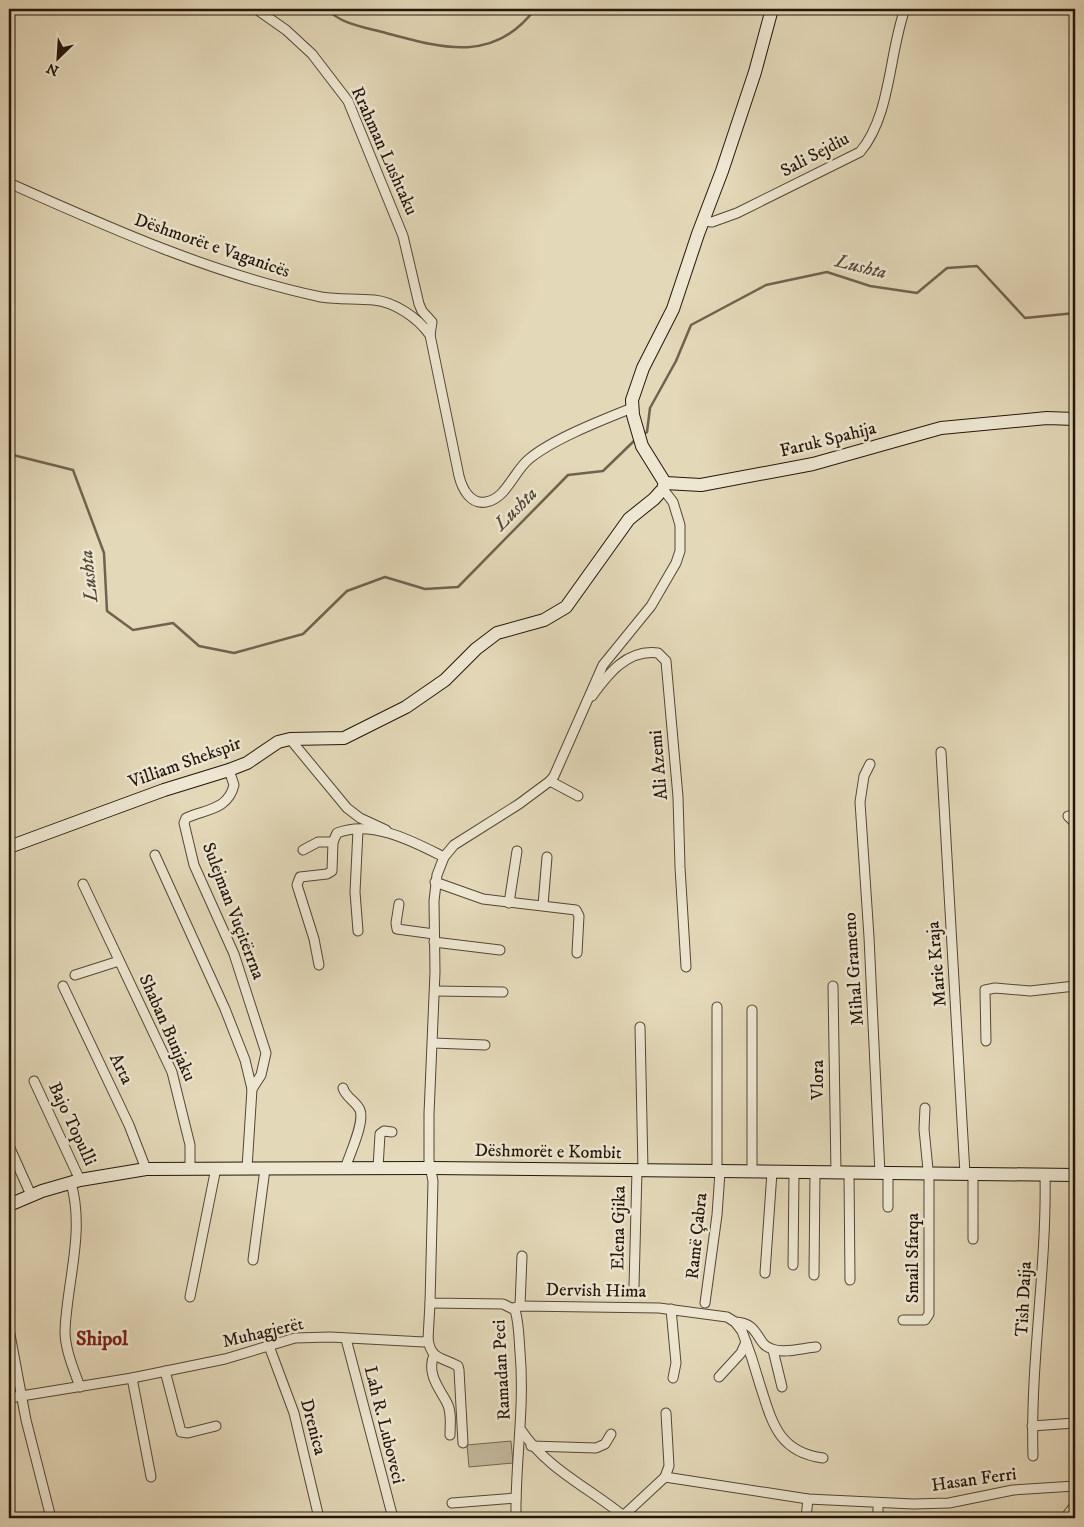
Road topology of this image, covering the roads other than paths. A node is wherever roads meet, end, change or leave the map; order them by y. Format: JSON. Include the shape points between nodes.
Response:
{"nodes":[{"id":1,"x":256,"y":9,"type":"edge"},
{"id":2,"x":772,"y":9,"type":"edge"},
{"id":3,"x":905,"y":9,"type":"edge"},
{"id":4,"x":9,"y":183,"type":"edge"},
{"id":5,"x":703,"y":221,"type":"junction"},
{"id":6,"x":430,"y":335,"type":"junction"},
{"id":7,"x":632,"y":407,"type":"junction"},
{"id":8,"x":1075,"y":419,"type":"edge"},
{"id":9,"x":664,"y":486,"type":"junction"},
{"id":10,"x":588,"y":698,"type":"junction"},
{"id":11,"x":290,"y":738,"type":"junction"},
{"id":12,"x":941,"y":752,"type":"dead end"},
{"id":13,"x":870,"y":764,"type":"dead end"},
{"id":14,"x":229,"y":770,"type":"junction"},
{"id":15,"x":550,"y":781,"type":"junction"},
{"id":16,"x":578,"y":796,"type":"dead end"},
{"id":17,"x":358,"y":830,"type":"junction"},
{"id":18,"x":387,"y":832,"type":"junction"},
{"id":19,"x":333,"y":842,"type":"junction"},
{"id":20,"x":9,"y":846,"type":"edge"},
{"id":21,"x":303,"y":850,"type":"dead end"},
{"id":22,"x":517,"y":851,"type":"dead end"},
{"id":23,"x":155,"y":855,"type":"dead end"},
{"id":24,"x":444,"y":857,"type":"junction"},
{"id":25,"x":547,"y":857,"type":"dead end"},
{"id":26,"x":435,"y":882,"type":"junction"},
{"id":27,"x":83,"y":884,"type":"dead end"},
{"id":28,"x":509,"y":903,"type":"junction"},
{"id":29,"x":399,"y":904,"type":"dead end"},
{"id":30,"x":542,"y":905,"type":"junction"},
{"id":31,"x":358,"y":932,"type":"dead end"},
{"id":32,"x":434,"y":938,"type":"junction"},
{"id":33,"x":500,"y":950,"type":"dead end"},
{"id":34,"x":577,"y":954,"type":"dead end"},
{"id":35,"x":119,"y":962,"type":"junction"},
{"id":36,"x":319,"y":965,"type":"dead end"},
{"id":37,"x":686,"y":967,"type":"dead end"},
{"id":38,"x":74,"y":975,"type":"dead end"},
{"id":39,"x":63,"y":986,"type":"dead end"},
{"id":40,"x":833,"y":986,"type":"dead end"},
{"id":41,"x":1075,"y":986,"type":"edge"},
{"id":42,"x":435,"y":990,"type":"junction"},
{"id":43,"x":503,"y":992,"type":"dead end"},
{"id":44,"x":717,"y":1007,"type":"dead end"},
{"id":45,"x":752,"y":1010,"type":"dead end"},
{"id":46,"x":640,"y":1027,"type":"dead end"},
{"id":47,"x":986,"y":1041,"type":"dead end"},
{"id":48,"x":433,"y":1043,"type":"junction"},
{"id":49,"x":485,"y":1045,"type":"dead end"},
{"id":50,"x":34,"y":1081,"type":"dead end"},
{"id":51,"x":343,"y":1088,"type":"dead end"},
{"id":52,"x":252,"y":1089,"type":"junction"},
{"id":53,"x":925,"y":1108,"type":"dead end"},
{"id":54,"x":392,"y":1132,"type":"dead end"},
{"id":55,"x":9,"y":1146,"type":"edge"},
{"id":56,"x":190,"y":1168,"type":"junction"},
{"id":57,"x":216,"y":1168,"type":"junction"},
{"id":58,"x":247,"y":1168,"type":"junction"},
{"id":59,"x":345,"y":1168,"type":"junction"},
{"id":60,"x":378,"y":1168,"type":"junction"},
{"id":61,"x":430,"y":1168,"type":"junction"},
{"id":62,"x":146,"y":1169,"type":"junction"},
{"id":63,"x":265,"y":1169,"type":"junction"},
{"id":64,"x":640,"y":1170,"type":"junction"},
{"id":65,"x":718,"y":1172,"type":"junction"},
{"id":66,"x":752,"y":1172,"type":"junction"},
{"id":67,"x":772,"y":1172,"type":"junction"},
{"id":68,"x":794,"y":1173,"type":"junction"},
{"id":69,"x":815,"y":1173,"type":"junction"},
{"id":70,"x":836,"y":1173,"type":"junction"},
{"id":71,"x":849,"y":1174,"type":"junction"},
{"id":72,"x":884,"y":1174,"type":"junction"},
{"id":73,"x":928,"y":1174,"type":"junction"},
{"id":74,"x":969,"y":1174,"type":"junction"},
{"id":75,"x":1045,"y":1175,"type":"junction"},
{"id":76,"x":1075,"y":1175,"type":"edge"},
{"id":77,"x":75,"y":1181,"type":"junction"},
{"id":78,"x":31,"y":1195,"type":"junction"},
{"id":79,"x":9,"y":1205,"type":"edge"},
{"id":80,"x":888,"y":1207,"type":"dead end"},
{"id":81,"x":973,"y":1239,"type":"dead end"},
{"id":82,"x":522,"y":1256,"type":"dead end"},
{"id":83,"x":252,"y":1260,"type":"dead end"},
{"id":84,"x":793,"y":1265,"type":"dead end"},
{"id":85,"x":765,"y":1273,"type":"dead end"},
{"id":86,"x":814,"y":1275,"type":"dead end"},
{"id":87,"x":850,"y":1280,"type":"dead end"},
{"id":88,"x":634,"y":1287,"type":"dead end"},
{"id":89,"x":190,"y":1297,"type":"dead end"},
{"id":90,"x":430,"y":1303,"type":"junction"},
{"id":91,"x":705,"y":1303,"type":"dead end"},
{"id":92,"x":517,"y":1307,"type":"junction"},
{"id":93,"x":671,"y":1309,"type":"junction"},
{"id":94,"x":904,"y":1320,"type":"dead end"},
{"id":95,"x":735,"y":1322,"type":"junction"},
{"id":96,"x":9,"y":1329,"type":"edge"},
{"id":97,"x":428,"y":1338,"type":"junction"},
{"id":98,"x":346,"y":1339,"type":"junction"},
{"id":99,"x":746,"y":1341,"type":"junction"},
{"id":100,"x":269,"y":1346,"type":"junction"},
{"id":101,"x":816,"y":1348,"type":"dead end"},
{"id":102,"x":773,"y":1350,"type":"junction"},
{"id":103,"x":434,"y":1355,"type":"junction"},
{"id":104,"x":165,"y":1371,"type":"junction"},
{"id":105,"x":719,"y":1377,"type":"dead end"},
{"id":106,"x":132,"y":1378,"type":"junction"},
{"id":107,"x":673,"y":1378,"type":"dead end"},
{"id":108,"x":80,"y":1387,"type":"junction"},
{"id":109,"x":782,"y":1387,"type":"dead end"},
{"id":110,"x":21,"y":1396,"type":"junction"},
{"id":111,"x":9,"y":1398,"type":"edge"},
{"id":112,"x":666,"y":1413,"type":"dead end"},
{"id":113,"x":1075,"y":1422,"type":"edge"},
{"id":114,"x":216,"y":1426,"type":"dead end"},
{"id":115,"x":1032,"y":1426,"type":"junction"},
{"id":116,"x":521,"y":1430,"type":"junction"},
{"id":117,"x":611,"y":1434,"type":"dead end"},
{"id":118,"x":450,"y":1435,"type":"dead end"},
{"id":119,"x":463,"y":1443,"type":"dead end"},
{"id":120,"x":534,"y":1446,"type":"junction"},
{"id":121,"x":519,"y":1447,"type":"junction"},
{"id":122,"x":1033,"y":1456,"type":"dead end"},
{"id":123,"x":823,"y":1458,"type":"dead end"},
{"id":124,"x":151,"y":1477,"type":"dead end"},
{"id":125,"x":665,"y":1477,"type":"junction"},
{"id":126,"x":1075,"y":1486,"type":"edge"},
{"id":127,"x":516,"y":1498,"type":"junction"},
{"id":128,"x":808,"y":1499,"type":"junction"},
{"id":129,"x":452,"y":1503,"type":"dead end"},
{"id":130,"x":878,"y":1503,"type":"junction"},
{"id":131,"x":1075,"y":1505,"type":"edge"},
{"id":132,"x":625,"y":1517,"type":"edge"},
{"id":133,"x":52,"y":1518,"type":"edge"},
{"id":134,"x":319,"y":1518,"type":"edge"},
{"id":135,"x":393,"y":1518,"type":"edge"},
{"id":136,"x":516,"y":1518,"type":"edge"},
{"id":137,"x":806,"y":1518,"type":"edge"},
{"id":138,"x":878,"y":1518,"type":"edge"},
{"id":139,"x":1065,"y":1518,"type":"edge"}],
"edges":[{"from":1,"to":6,"type":"street","name":"Rrahman Lushtaku","via":[[312,54],[348,101],[400,228],[419,304],[432,322]]},
{"from":2,"to":5,"type":"street","via":[[737,128]]},
{"from":3,"to":5,"type":"street","name":"Sali Sejdiu","via":[[884,98],[869,139],[860,152],[737,213],[712,222]]},
{"from":4,"to":6,"type":"street","name":"Dëshmorët e Vaganicës","via":[[144,242],[252,280],[334,299],[384,302],[413,318]]},
{"from":5,"to":7,"type":"street","via":[[673,309],[643,368]]},
{"from":6,"to":7,"type":"street","via":[[459,476],[465,492],[474,501],[495,499],[526,462],[545,448]]},
{"from":7,"to":9,"type":"street","via":[[642,446]]},
{"from":8,"to":9,"type":"street","name":"Faruk Spahija","via":[[941,428],[813,464],[701,485]]},
{"from":9,"to":10,"type":"street","via":[[680,525],[681,544],[676,563],[651,606],[602,665]]},
{"from":9,"to":11,"type":"street","name":"Villiam Shekspir","via":[[629,519],[566,607],[544,620],[497,633],[425,695],[355,734],[344,738]]},
{"from":10,"to":15,"type":"street"},
{"from":10,"to":37,"type":"street","name":"Ali Azemi","via":[[593,696],[611,671],[633,656],[658,654],[666,661],[678,797]]},
{"from":11,"to":14,"type":"street","name":"Villiam Shekspir"},
{"from":11,"to":18,"type":"street","via":[[347,808]]},
{"from":12,"to":74,"type":"street","name":"Marie Kraja","via":[[950,927]]},
{"from":13,"to":72,"type":"street","name":"Mihal Grameno","via":[[864,776],[860,808]]},
{"from":14,"to":20,"type":"street","name":"Villiam Shekspir"},
{"from":14,"to":52,"type":"street","name":"Sulejman Vuçitërrna","via":[[234,785],[226,801],[186,818],[184,823],[194,864],[234,954],[266,1053],[261,1075]]},
{"from":15,"to":16,"type":"street"},
{"from":15,"to":24,"type":"street","via":[[464,837]]},
{"from":17,"to":18,"type":"street"},
{"from":17,"to":19,"type":"street","via":[[337,833]]},
{"from":17,"to":31,"type":"street","via":[[355,892]]},
{"from":18,"to":24,"type":"street"},
{"from":19,"to":21,"type":"street","via":[[312,844]]},
{"from":19,"to":36,"type":"street","via":[[332,871],[300,878],[297,885]]},
{"from":22,"to":28,"type":"street"},
{"from":23,"to":52,"type":"street","name":"Sulejman Vuçitërrna","via":[[225,1010],[245,1060]]},
{"from":24,"to":26,"type":"street"},
{"from":25,"to":30,"type":"street"},
{"from":26,"to":28,"type":"street","via":[[470,895]]},
{"from":26,"to":32,"type":"street"},
{"from":27,"to":35,"type":"street","name":"Shaban Bunjaku"},
{"from":28,"to":30,"type":"street"},
{"from":29,"to":32,"type":"street","via":[[397,929]]},
{"from":30,"to":34,"type":"street","via":[[576,910],[579,916]]},
{"from":32,"to":33,"type":"street"},
{"from":32,"to":42,"type":"street"},
{"from":35,"to":38,"type":"street","name":"Shaban Bunjaku"},
{"from":35,"to":56,"type":"street","name":"Shaban Bunjaku","via":[[172,1072],[190,1146]]},
{"from":39,"to":62,"type":"street","name":"Arta","via":[[130,1125]]},
{"from":40,"to":70,"type":"street","name":"Vlora"},
{"from":41,"to":47,"type":"street","via":[[985,990]]},
{"from":42,"to":43,"type":"street"},
{"from":42,"to":48,"type":"street"},
{"from":44,"to":65,"type":"street"},
{"from":45,"to":66,"type":"street"},
{"from":46,"to":64,"type":"street","name":"Elena Gjika"},
{"from":48,"to":49,"type":"street"},
{"from":48,"to":61,"type":"street"},
{"from":50,"to":77,"type":"street","name":"Bajo Topulli"},
{"from":51,"to":59,"type":"street","via":[[361,1114]]},
{"from":52,"to":58,"type":"street","name":"Sulejman Vuçitërrna"},
{"from":53,"to":73,"type":"street"},
{"from":54,"to":60,"type":"street","via":[[380,1134]]},
{"from":55,"to":78,"type":"street"},
{"from":56,"to":57,"type":"street","name":"Dëshmorët e Kombit"},
{"from":56,"to":62,"type":"street","name":"Dëshmorët e Kombit"},
{"from":57,"to":58,"type":"street","name":"Dëshmorët e Kombit"},
{"from":57,"to":89,"type":"street"},
{"from":58,"to":63,"type":"street","name":"Dëshmorët e Kombit"},
{"from":59,"to":60,"type":"street","name":"Dëshmorët e Kombit"},
{"from":59,"to":63,"type":"street","name":"Dëshmorët e Kombit"},
{"from":60,"to":61,"type":"street","name":"Dëshmorët e Kombit"},
{"from":61,"to":64,"type":"street","name":"Dëshmorët e Kombit"},
{"from":61,"to":90,"type":"street","via":[[433,1181]]},
{"from":62,"to":77,"type":"street","name":"Dëshmorët e Kombit"},
{"from":63,"to":83,"type":"street"},
{"from":64,"to":65,"type":"street","name":"Dëshmorët e Kombit"},
{"from":64,"to":88,"type":"street","name":"Elena Gjika"},
{"from":65,"to":66,"type":"street","name":"Dëshmorët e Kombit"},
{"from":65,"to":91,"type":"street","name":"Ramë Çabra","via":[[717,1215]]},
{"from":66,"to":67,"type":"street","name":"Dëshmorët e Kombit"},
{"from":67,"to":68,"type":"street","name":"Dëshmorët e Kombit"},
{"from":67,"to":85,"type":"street"},
{"from":68,"to":69,"type":"street","name":"Dëshmorët e Kombit"},
{"from":68,"to":84,"type":"street"},
{"from":69,"to":70,"type":"street","name":"Dëshmorët e Kombit"},
{"from":69,"to":86,"type":"street"},
{"from":70,"to":71,"type":"street","name":"Dëshmorët e Kombit"},
{"from":71,"to":72,"type":"street","name":"Dëshmorët e Kombit"},
{"from":71,"to":87,"type":"street"},
{"from":72,"to":73,"type":"street","name":"Dëshmorët e Kombit"},
{"from":72,"to":80,"type":"street"},
{"from":73,"to":74,"type":"street","name":"Dëshmorët e Kombit"},
{"from":73,"to":94,"type":"street","name":"Smail Sfarqa","via":[[929,1314],[925,1320]]},
{"from":74,"to":75,"type":"street","name":"Dëshmorët e Kombit"},
{"from":74,"to":81,"type":"street","name":"Marie Kraja"},
{"from":75,"to":76,"type":"street","name":"Dëshmorët e Kombit"},
{"from":75,"to":115,"type":"street","name":"Tish Daija"},
{"from":77,"to":78,"type":"street","name":"Dëshmorët e Kombit"},
{"from":77,"to":108,"type":"street","name":"Bajo Topulli","via":[[77,1216],[65,1332]]},
{"from":78,"to":79,"type":"street","name":"Dëshmorët e Kombit"},
{"from":82,"to":92,"type":"street","name":"Dervish Hima"},
{"from":90,"to":92,"type":"street","name":"Ramadan Peci"},
{"from":90,"to":97,"type":"street"},
{"from":92,"to":93,"type":"street","name":"Dervish Hima"},
{"from":92,"to":116,"type":"street","name":"Ramadan Peci","via":[[522,1366]]},
{"from":93,"to":95,"type":"street","name":"Dervish Hima","via":[[718,1315]]},
{"from":93,"to":107,"type":"street","name":"Dervish Hima","via":[[676,1363]]},
{"from":95,"to":99,"type":"street"},
{"from":95,"to":102,"type":"street","name":"Dervish Hima","via":[[753,1327],[766,1346]]},
{"from":96,"to":110,"type":"street"},
{"from":97,"to":98,"type":"street","name":"Muhagjerët","via":[[418,1343]]},
{"from":97,"to":103,"type":"street"},
{"from":98,"to":100,"type":"street","name":"Muhagjerët","via":[[295,1338]]},
{"from":98,"to":135,"type":"street","name":"Lah R. Luboveci"},
{"from":99,"to":105,"type":"street","via":[[742,1353]]},
{"from":99,"to":123,"type":"street","via":[[770,1416],[780,1436],[796,1450]]},
{"from":100,"to":104,"type":"street","name":"Muhagjerët"},
{"from":100,"to":134,"type":"street","name":"Drenica","via":[[294,1413]]},
{"from":101,"to":102,"type":"street"},
{"from":102,"to":109,"type":"street","name":"Dervish Hima"},
{"from":103,"to":118,"type":"street","via":[[434,1377],[439,1393],[448,1404]]},
{"from":103,"to":119,"type":"street","via":[[458,1366]]},
{"from":104,"to":106,"type":"street","name":"Muhagjerët"},
{"from":104,"to":114,"type":"street","via":[[181,1432]]},
{"from":106,"to":108,"type":"street","name":"Muhagjerët"},
{"from":106,"to":124,"type":"street"},
{"from":108,"to":110,"type":"street","name":"Muhagjerët"},
{"from":110,"to":111,"type":"street","name":"Muhagjerët"},
{"from":110,"to":133,"type":"street"},
{"from":112,"to":125,"type":"street","via":[[669,1466]]},
{"from":113,"to":115,"type":"street"},
{"from":115,"to":122,"type":"street","name":"Tish Daija"},
{"from":116,"to":120,"type":"street"},
{"from":116,"to":121,"type":"street","name":"Ramadan Peci"},
{"from":117,"to":120,"type":"street","via":[[605,1444],[596,1448]]},
{"from":120,"to":121,"type":"street"},
{"from":120,"to":132,"type":"street","via":[[555,1468]]},
{"from":121,"to":127,"type":"street","name":"Ramadan Peci"},
{"from":125,"to":128,"type":"street","name":"Hasan Ferri"},
{"from":125,"to":132,"type":"street","via":[[644,1494]]},
{"from":126,"to":130,"type":"street","name":"Hasan Ferri","via":[[1013,1490],[949,1504]]},
{"from":127,"to":129,"type":"street"},
{"from":127,"to":136,"type":"street","name":"Ramadan Peci"},
{"from":128,"to":130,"type":"street","name":"Hasan Ferri"},
{"from":128,"to":137,"type":"street"},
{"from":130,"to":138,"type":"street"},
{"from":131,"to":139,"type":"street"}]}
